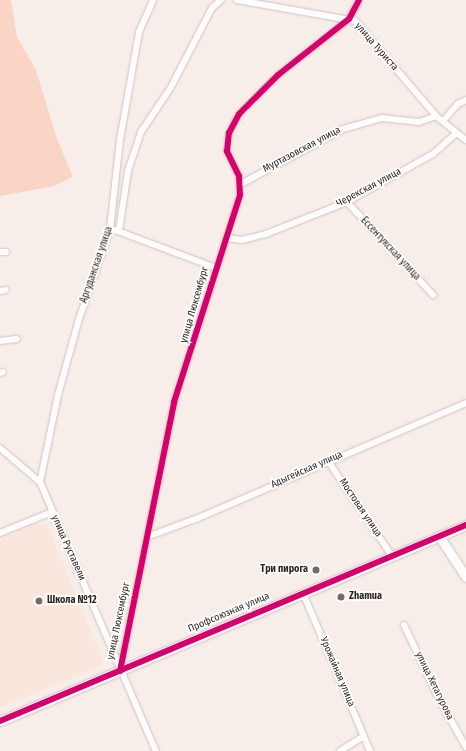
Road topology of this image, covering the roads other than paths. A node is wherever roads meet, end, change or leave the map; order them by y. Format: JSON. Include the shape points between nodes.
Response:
{"nodes":[{"id":1,"x":153,"y":0,"type":"edge"},
{"id":2,"x":221,"y":0,"type":"edge"},
{"id":3,"x":237,"y":0,"type":"edge"},
{"id":4,"x":359,"y":0,"type":"edge"},
{"id":5,"x":350,"y":19,"type":"junction"},
{"id":6,"x":466,"y":100,"type":"edge"},
{"id":7,"x":436,"y":116,"type":"junction"},
{"id":8,"x":443,"y":121,"type":"junction"},
{"id":9,"x":456,"y":133,"type":"junction"},
{"id":10,"x":466,"y":140,"type":"edge"},
{"id":11,"x":241,"y":184,"type":"junction"},
{"id":12,"x":347,"y":202,"type":"junction"},
{"id":13,"x":110,"y":230,"type":"junction"},
{"id":14,"x":120,"y":230,"type":"junction"},
{"id":15,"x":227,"y":238,"type":"junction"},
{"id":16,"x":216,"y":268,"type":"junction"},
{"id":17,"x":433,"y":295,"type":"dead end"},
{"id":18,"x":17,"y":338,"type":"dead end"},
{"id":19,"x":0,"y":341,"type":"edge"},
{"id":20,"x":466,"y":403,"type":"edge"},
{"id":21,"x":0,"y":448,"type":"edge"},
{"id":22,"x":328,"y":461,"type":"junction"},
{"id":23,"x":40,"y":482,"type":"junction"},
{"id":24,"x":52,"y":512,"type":"junction"},
{"id":25,"x":466,"y":525,"type":"edge"},
{"id":26,"x":0,"y":533,"type":"edge"},
{"id":27,"x":439,"y":536,"type":"junction"},
{"id":28,"x":147,"y":537,"type":"junction"},
{"id":29,"x":392,"y":556,"type":"junction"},
{"id":30,"x":466,"y":577,"type":"edge"},
{"id":31,"x":303,"y":593,"type":"junction"},
{"id":32,"x":404,"y":625,"type":"dead end"},
{"id":33,"x":120,"y":671,"type":"junction"},
{"id":34,"x":0,"y":721,"type":"edge"},
{"id":35,"x":364,"y":736,"type":"junction"},
{"id":36,"x":466,"y":747,"type":"edge"},
{"id":37,"x":156,"y":751,"type":"edge"},
{"id":38,"x":340,"y":751,"type":"edge"},
{"id":39,"x":370,"y":751,"type":"edge"}],
"edges":[{"from":1,"to":13,"type":"street","name":"Аргуданская улица","via":[[139,32],[120,140]]},
{"from":2,"to":14,"type":"street","via":[[212,8],[170,87],[141,132],[128,171]]},
{"from":3,"to":5,"type":"street","name":"улица Туриста","via":[[342,20]]},
{"from":4,"to":5,"type":"street"},
{"from":5,"to":7,"type":"street","name":"улица Туриста","via":[[355,21]]},
{"from":5,"to":11,"type":"street","via":[[278,76],[232,124],[227,137],[226,151]]},
{"from":6,"to":8,"type":"street","via":[[458,104]]},
{"from":7,"to":8,"type":"street","name":"улица Туриста"},
{"from":7,"to":11,"type":"street","name":"Муртазовская улица","via":[[419,122],[382,118],[343,129]]},
{"from":8,"to":9,"type":"street","name":"улица Туриста"},
{"from":9,"to":10,"type":"street","name":"улица Туриста"},
{"from":9,"to":12,"type":"street","name":"Черекская улица","via":[[433,154]]},
{"from":11,"to":15,"type":"street","name":"улица Люксембург","via":[[239,200]]},
{"from":12,"to":15,"type":"street","name":"Черекская улица","via":[[266,234],[242,240]]},
{"from":12,"to":17,"type":"street","name":"Ессентукская улица"},
{"from":13,"to":14,"type":"street"},
{"from":13,"to":23,"type":"street","name":"Аргуданская улица","via":[[81,313],[58,395]]},
{"from":14,"to":16,"type":"street"},
{"from":15,"to":16,"type":"street","name":"улица Люксембург"},
{"from":16,"to":28,"type":"street","name":"улица Люксембург","via":[[197,337],[174,402]]},
{"from":18,"to":19,"type":"street"},
{"from":20,"to":22,"type":"street","name":"Адыгейская улица"},
{"from":21,"to":23,"type":"street","name":"улица Руставели"},
{"from":22,"to":28,"type":"street","name":"Адыгейская улица","via":[[177,527]]},
{"from":22,"to":29,"type":"street","name":"Мостовая улица"},
{"from":23,"to":24,"type":"street","name":"улица Руставели"},
{"from":24,"to":26,"type":"street"},
{"from":24,"to":33,"type":"street","name":"улица Руставели"},
{"from":25,"to":27,"type":"street","name":"Профсоюзная улица"},
{"from":27,"to":29,"type":"street","name":"Профсоюзная улица"},
{"from":27,"to":30,"type":"street"},
{"from":28,"to":33,"type":"street","name":"улица Люксембург"},
{"from":29,"to":31,"type":"street","name":"Профсоюзная улица"},
{"from":31,"to":33,"type":"street","name":"Профсоюзная улица"},
{"from":31,"to":35,"type":"street","name":"Урожайная улица"},
{"from":32,"to":36,"type":"street","name":"улица Хетагурова","via":[[439,699]]},
{"from":33,"to":34,"type":"street","name":"Профсоюзная улица"},
{"from":33,"to":37,"type":"street","name":"улица Руставели"},
{"from":35,"to":38,"type":"street"},
{"from":35,"to":39,"type":"street","name":"Урожайная улица"}]}
